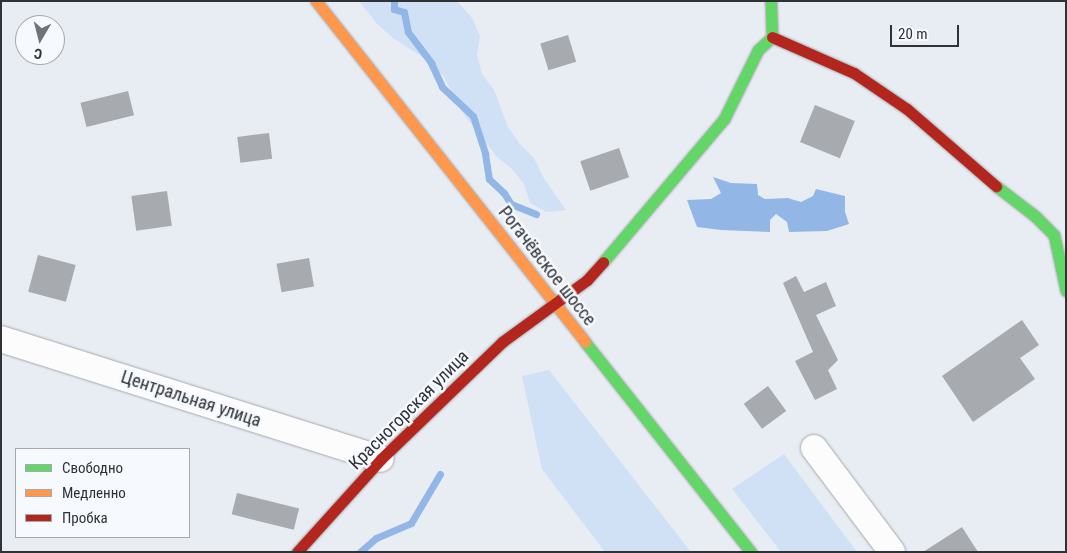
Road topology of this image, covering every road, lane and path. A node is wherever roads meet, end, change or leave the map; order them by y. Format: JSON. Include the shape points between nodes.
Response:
{"nodes":[{"id":1,"x":316,"y":1,"type":"edge"},
{"id":2,"x":771,"y":1,"type":"edge"},
{"id":3,"x":772,"y":37,"type":"junction"},
{"id":4,"x":1060,"y":230,"type":"edge"},
{"id":5,"x":1066,"y":291,"type":"edge"},
{"id":6,"x":555,"y":305,"type":"junction"},
{"id":7,"x":1,"y":339,"type":"edge"},
{"id":8,"x":814,"y":448,"type":"dead end"},
{"id":9,"x":381,"y":459,"type":"junction"},
{"id":10,"x":297,"y":552,"type":"edge"},
{"id":11,"x":751,"y":552,"type":"edge"},
{"id":12,"x":892,"y":552,"type":"edge"}],
"edges":[{"from":1,"to":6,"type":"street","name":"Рогачёвское шоссе"},
{"from":2,"to":3,"type":"street"},
{"from":3,"to":4,"type":"street","via":[[854,73],[907,109],[1035,216]]},
{"from":3,"to":6,"type":"street","name":"Красногорская улица","via":[[758,50],[724,119],[699,151],[587,280]]},
{"from":4,"to":5,"type":"street"},
{"from":6,"to":9,"type":"street","name":"Красногорская улица","via":[[502,342]]},
{"from":6,"to":11,"type":"street","name":"Рогачёвское шоссе"},
{"from":7,"to":9,"type":"street","name":"Центральная улица"},
{"from":8,"to":12,"type":"street"},
{"from":9,"to":10,"type":"street","name":"Красногорская улица"}]}
